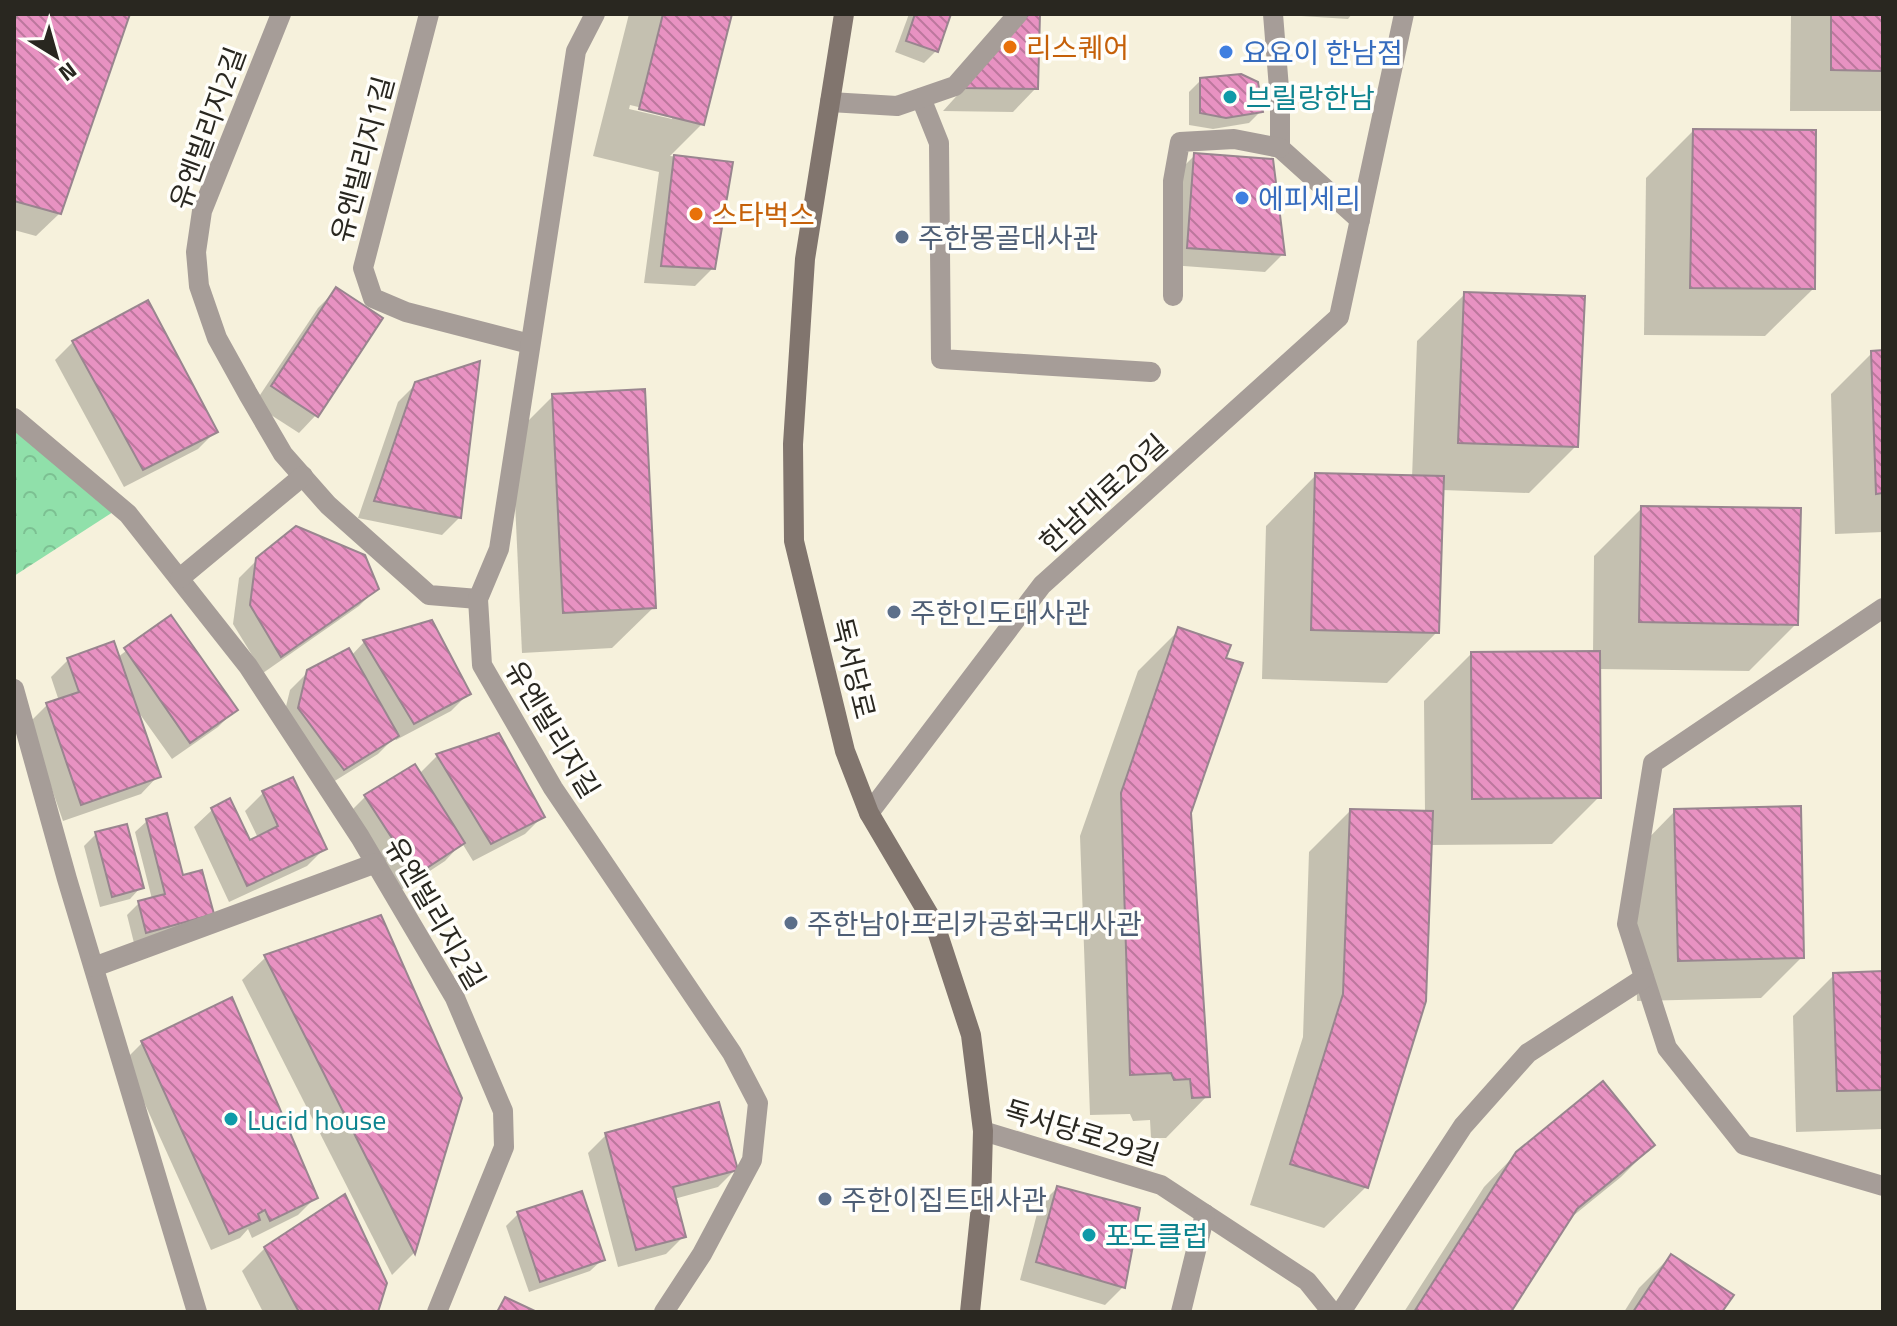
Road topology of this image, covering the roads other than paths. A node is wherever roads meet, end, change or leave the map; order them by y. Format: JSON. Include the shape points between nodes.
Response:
{"nodes":[{"id":1,"x":281,"y":14,"type":"edge"},
{"id":2,"x":429,"y":14,"type":"edge"},
{"id":3,"x":595,"y":14,"type":"edge"},
{"id":4,"x":844,"y":14,"type":"edge"},
{"id":5,"x":1018,"y":14,"type":"edge"},
{"id":6,"x":1273,"y":14,"type":"edge"},
{"id":7,"x":1404,"y":14,"type":"edge"},
{"id":8,"x":921,"y":98,"type":"junction"},
{"id":9,"x":830,"y":102,"type":"junction"},
{"id":10,"x":1280,"y":148,"type":"junction"},
{"id":11,"x":1360,"y":220,"type":"junction"},
{"id":12,"x":1173,"y":296,"type":"dead end"},
{"id":13,"x":530,"y":344,"type":"junction"},
{"id":14,"x":1151,"y":372,"type":"dead end"},
{"id":15,"x":14,"y":418,"type":"edge"},
{"id":16,"x":303,"y":476,"type":"junction"},
{"id":17,"x":180,"y":578,"type":"junction"},
{"id":18,"x":478,"y":599,"type":"junction"},
{"id":19,"x":1883,"y":608,"type":"edge"},
{"id":20,"x":14,"y":689,"type":"edge"},
{"id":21,"x":869,"y":813,"type":"junction"},
{"id":22,"x":376,"y":863,"type":"junction"},
{"id":23,"x":94,"y":967,"type":"junction"},
{"id":24,"x":1644,"y":978,"type":"junction"},
{"id":25,"x":983,"y":1131,"type":"junction"},
{"id":26,"x":1883,"y":1186,"type":"edge"},
{"id":27,"x":1205,"y":1214,"type":"junction"},
{"id":28,"x":197,"y":1312,"type":"edge"},
{"id":29,"x":437,"y":1312,"type":"edge"},
{"id":30,"x":664,"y":1312,"type":"edge"},
{"id":31,"x":970,"y":1312,"type":"edge"},
{"id":32,"x":1181,"y":1312,"type":"edge"},
{"id":33,"x":1332,"y":1312,"type":"edge"},
{"id":34,"x":1341,"y":1312,"type":"edge"}],
"edges":[{"from":1,"to":16,"type":"street","name":"유엔빌리지2길","via":[[202,211],[196,252],[199,286],[217,338],[283,454]]},
{"from":2,"to":13,"type":"street","name":"유엔빌리지1길","via":[[363,268],[373,298],[406,312]]},
{"from":3,"to":13,"type":"street","name":"유엔빌리지길","via":[[576,51]]},
{"from":4,"to":9,"type":"main road","name":"독서당로"},
{"from":5,"to":8,"type":"street","via":[[955,86]]},
{"from":6,"to":10,"type":"street"},
{"from":7,"to":11,"type":"street","name":"한남대로20길"},
{"from":8,"to":9,"type":"street","via":[[897,106]]},
{"from":8,"to":14,"type":"street","via":[[939,143],[941,359]]},
{"from":9,"to":21,"type":"main road","name":"독서당로","via":[[805,259],[793,444],[794,541],[845,751]]},
{"from":10,"to":11,"type":"street"},
{"from":10,"to":12,"type":"street","via":[[1234,139],[1180,142],[1173,181]]},
{"from":11,"to":21,"type":"street","name":"한남대로20길","via":[[1339,317],[1042,585]]},
{"from":13,"to":18,"type":"street","name":"유엔빌리지길","via":[[499,549]]},
{"from":15,"to":17,"type":"street","name":"유엔빌리지2길","via":[[128,514]]},
{"from":16,"to":17,"type":"street"},
{"from":16,"to":18,"type":"street","name":"유엔빌리지2길","via":[[429,595]]},
{"from":17,"to":22,"type":"street","name":"유엔빌리지2길","via":[[248,666]]},
{"from":18,"to":30,"type":"street","name":"유엔빌리지길","via":[[482,665],[553,788],[732,1053],[758,1103],[752,1160]]},
{"from":19,"to":24,"type":"street","via":[[1653,763],[1627,924]]},
{"from":20,"to":23,"type":"street"},
{"from":21,"to":25,"type":"main road","name":"독서당로","via":[[935,925],[971,1035]]},
{"from":22,"to":23,"type":"street"},
{"from":22,"to":29,"type":"street","name":"유엔빌리지2길","via":[[455,998],[503,1111],[504,1147]]},
{"from":23,"to":28,"type":"street"},
{"from":24,"to":26,"type":"street","via":[[1667,1048],[1744,1145]]},
{"from":24,"to":34,"type":"street","via":[[1528,1053],[1463,1126]]},
{"from":25,"to":27,"type":"street","name":"독서당로29길","via":[[1161,1185]]},
{"from":25,"to":31,"type":"main road","name":"독서당로"},
{"from":27,"to":32,"type":"street"},
{"from":27,"to":33,"type":"street","name":"독서당로29길","via":[[1307,1281]]}]}
